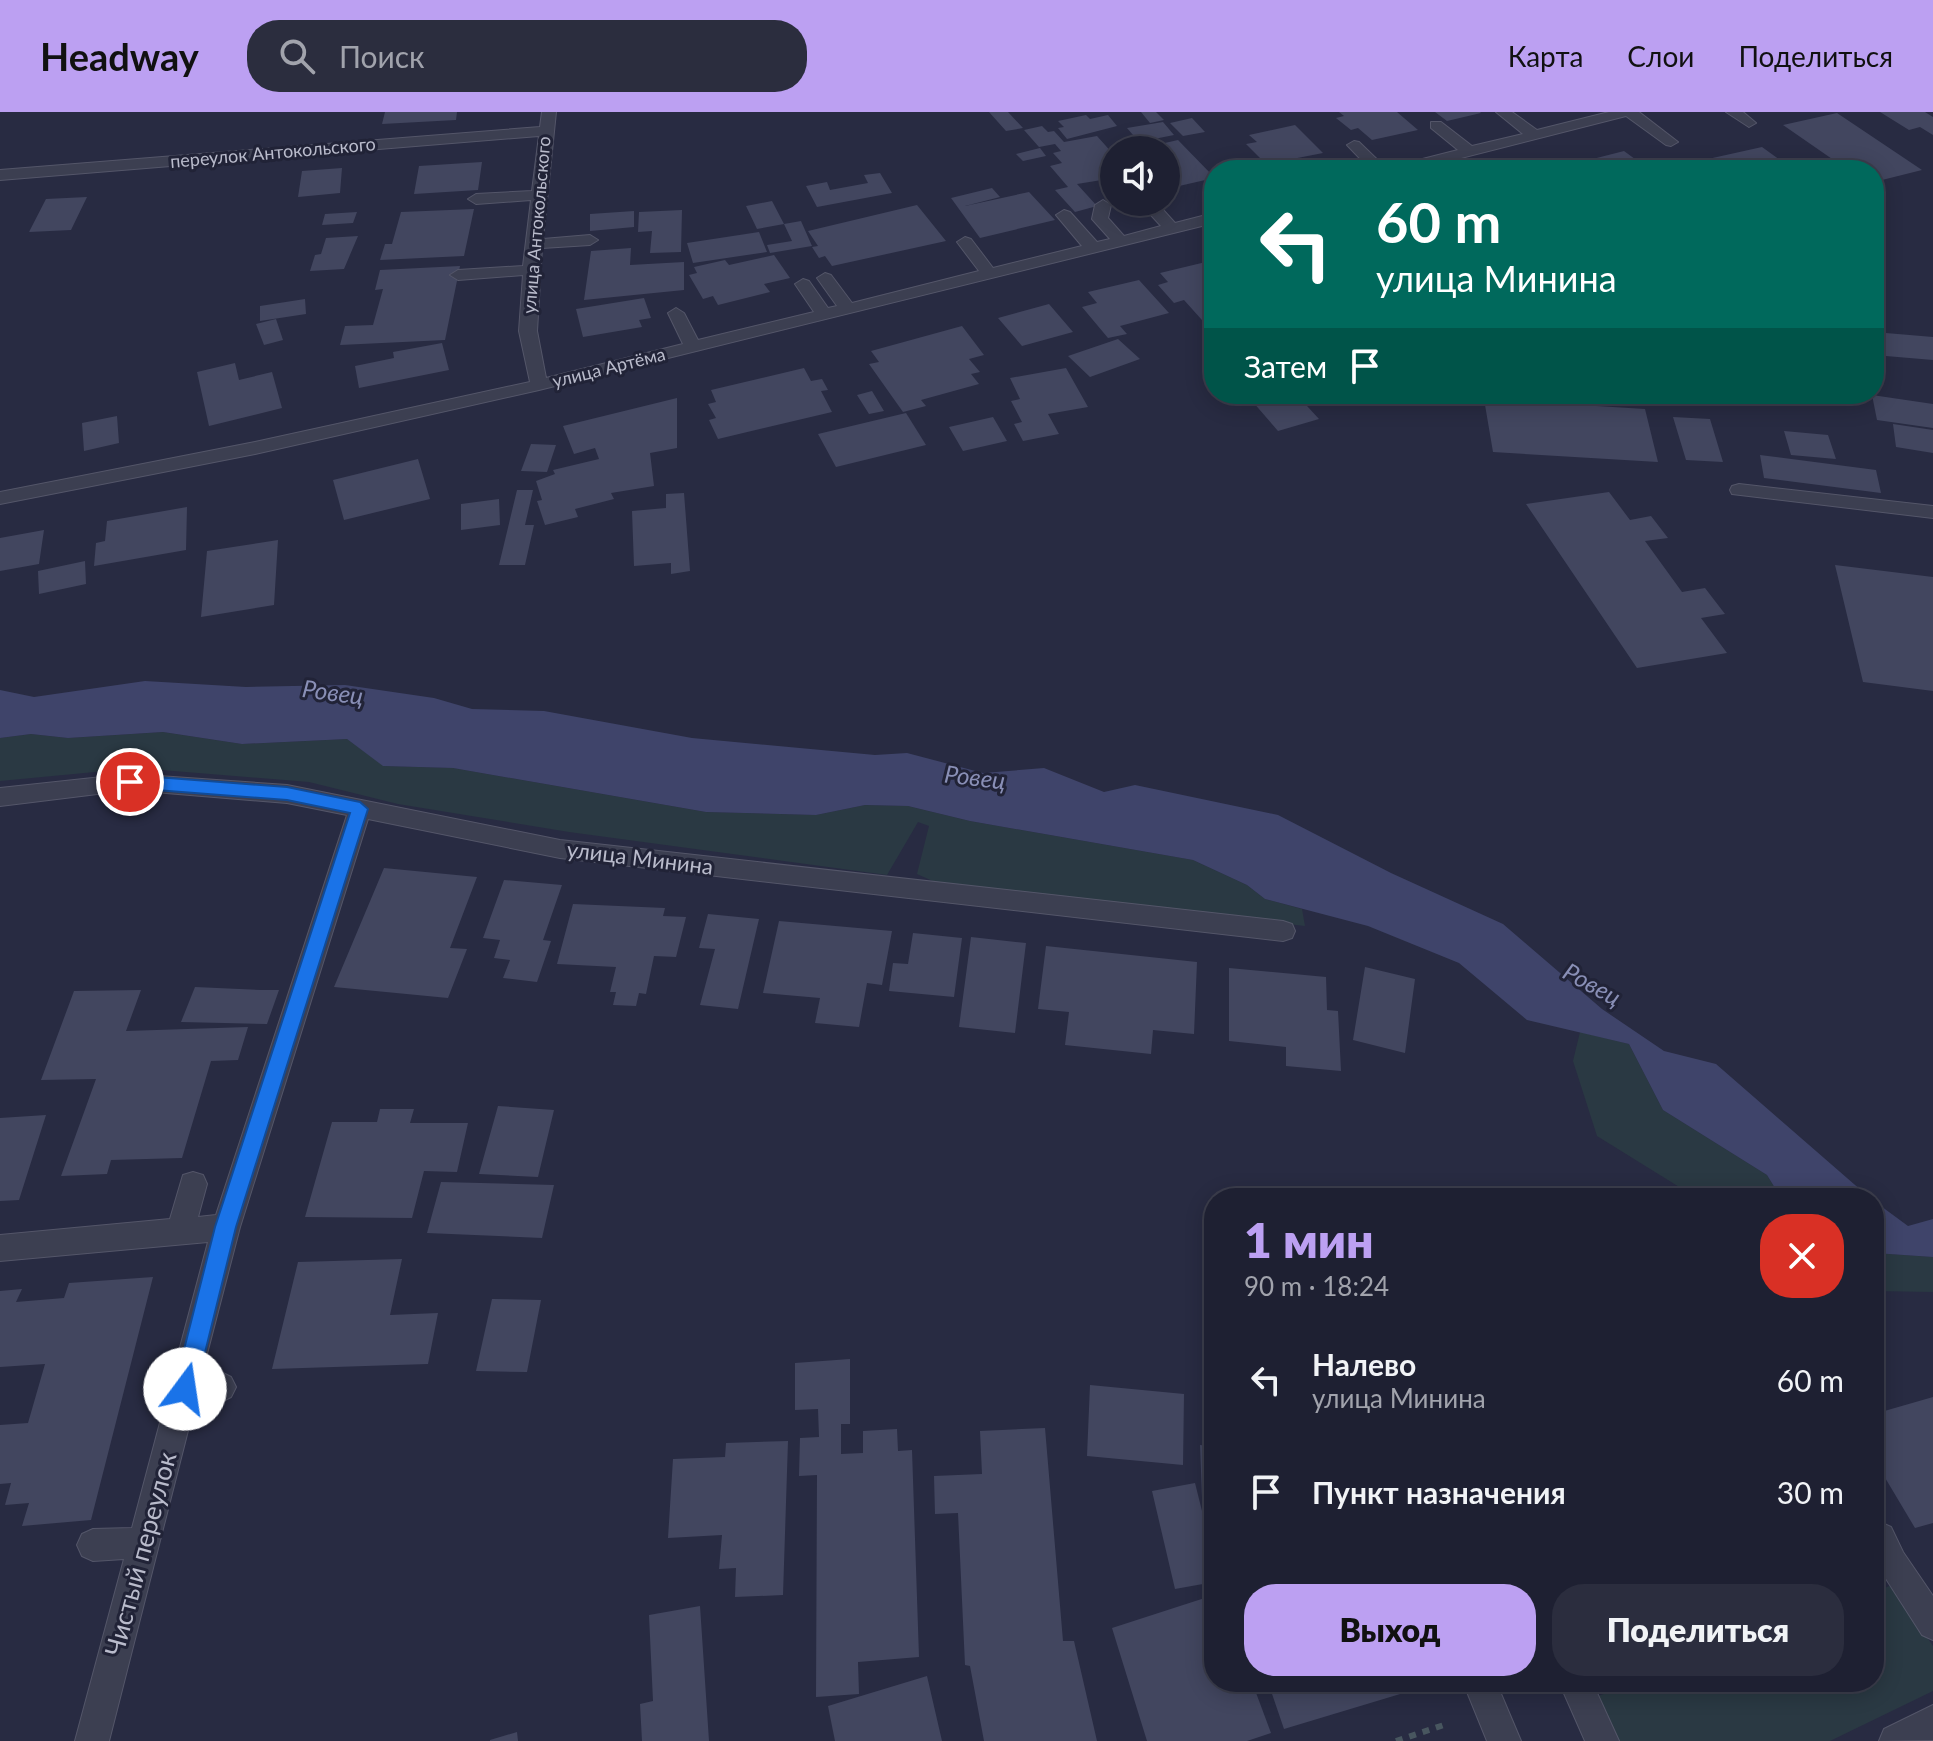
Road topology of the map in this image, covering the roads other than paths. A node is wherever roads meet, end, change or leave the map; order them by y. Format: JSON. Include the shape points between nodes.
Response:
{"nodes":[{"id":1,"x":549,"y":112,"type":"edge"},
{"id":2,"x":1503,"y":112,"type":"edge"},
{"id":3,"x":1566,"y":112,"type":"edge"},
{"id":4,"x":1628,"y":112,"type":"edge"},
{"id":5,"x":1733,"y":112,"type":"edge"},
{"id":6,"x":1581,"y":123,"type":"junction"},
{"id":7,"x":1749,"y":123,"type":"dead end"},
{"id":8,"x":1436,"y":125,"type":"dead end"},
{"id":9,"x":546,"y":131,"type":"junction"},
{"id":10,"x":1534,"y":135,"type":"junction"},
{"id":11,"x":1671,"y":142,"type":"dead end"},
{"id":12,"x":1354,"y":145,"type":"dead end"},
{"id":13,"x":1469,"y":151,"type":"junction"},
{"id":14,"x":1370,"y":160,"type":"edge"},
{"id":15,"x":1434,"y":160,"type":"edge"},
{"id":16,"x":0,"y":175,"type":"edge"},
{"id":17,"x":539,"y":195,"type":"junction"},
{"id":18,"x":476,"y":199,"type":"dead end"},
{"id":19,"x":1064,"y":215,"type":"dead end"},
{"id":20,"x":1101,"y":216,"type":"edge"},
{"id":21,"x":1166,"y":216,"type":"edge"},
{"id":22,"x":1175,"y":216,"type":"edge"},
{"id":23,"x":1204,"y":221,"type":"edge"},
{"id":24,"x":1181,"y":227,"type":"junction"},
{"id":25,"x":590,"y":240,"type":"dead end"},
{"id":26,"x":965,"y":242,"type":"dead end"},
{"id":27,"x":1121,"y":242,"type":"junction"},
{"id":28,"x":535,"y":244,"type":"junction"},
{"id":29,"x":1094,"y":249,"type":"junction"},
{"id":30,"x":531,"y":270,"type":"junction"},
{"id":31,"x":989,"y":274,"type":"junction"},
{"id":32,"x":458,"y":275,"type":"dead end"},
{"id":33,"x":825,"y":278,"type":"dead end"},
{"id":34,"x":803,"y":284,"type":"dead end"},
{"id":35,"x":847,"y":308,"type":"junction"},
{"id":36,"x":676,"y":313,"type":"dead end"},
{"id":37,"x":824,"y":314,"type":"junction"},
{"id":38,"x":693,"y":348,"type":"junction"},
{"id":39,"x":539,"y":385,"type":"junction"},
{"id":40,"x":1739,"y":490,"type":"dead end"},
{"id":41,"x":0,"y":498,"type":"edge"},
{"id":42,"x":1933,"y":512,"type":"edge"},
{"id":43,"x":0,"y":797,"type":"edge"},
{"id":44,"x":360,"y":809,"type":"junction"},
{"id":45,"x":1283,"y":931,"type":"dead end"},
{"id":46,"x":193,"y":1184,"type":"dead end"},
{"id":47,"x":226,"y":1227,"type":"junction"},
{"id":48,"x":180,"y":1231,"type":"junction"},
{"id":49,"x":0,"y":1248,"type":"edge"},
{"id":50,"x":221,"y":1387,"type":"dead end"},
{"id":51,"x":185,"y":1389,"type":"junction"},
{"id":52,"x":144,"y":1543,"type":"junction"},
{"id":53,"x":93,"y":1545,"type":"dead end"},
{"id":54,"x":1884,"y":1546,"type":"edge"},
{"id":55,"x":1933,"y":1624,"type":"edge"},
{"id":56,"x":1483,"y":1692,"type":"edge"},
{"id":57,"x":1580,"y":1692,"type":"edge"},
{"id":58,"x":1933,"y":1722,"type":"edge"},
{"id":59,"x":92,"y":1741,"type":"edge"},
{"id":60,"x":1504,"y":1741,"type":"edge"},
{"id":61,"x":1602,"y":1741,"type":"edge"},
{"id":62,"x":1896,"y":1741,"type":"edge"}],
"edges":[{"from":1,"to":9,"type":"street","name":"улица Антокольского"},
{"from":2,"to":10,"type":"street"},
{"from":3,"to":6,"type":"street"},
{"from":4,"to":6,"type":"street"},
{"from":4,"to":11,"type":"street"},
{"from":5,"to":7,"type":"street"},
{"from":6,"to":10,"type":"street"},
{"from":8,"to":13,"type":"street"},
{"from":9,"to":16,"type":"street","name":"переулок Антокольского"},
{"from":9,"to":17,"type":"street","name":"улица Антокольского"},
{"from":10,"to":13,"type":"street"},
{"from":12,"to":14,"type":"street"},
{"from":13,"to":15,"type":"street"},
{"from":17,"to":18,"type":"street"},
{"from":17,"to":28,"type":"street","name":"улица Антокольского"},
{"from":19,"to":29,"type":"street"},
{"from":20,"to":27,"type":"street"},
{"from":21,"to":24,"type":"street"},
{"from":22,"to":24,"type":"street"},
{"from":23,"to":24,"type":"street","name":"улица Артёма"},
{"from":24,"to":27,"type":"street","name":"улица Артёма"},
{"from":25,"to":28,"type":"street"},
{"from":26,"to":31,"type":"street"},
{"from":27,"to":29,"type":"street","name":"улица Артёма"},
{"from":28,"to":30,"type":"street","name":"улица Антокольского"},
{"from":29,"to":31,"type":"street","name":"улица Артёма"},
{"from":30,"to":32,"type":"street"},
{"from":30,"to":39,"type":"street","name":"улица Антокольского","via":[[528,331]]},
{"from":31,"to":35,"type":"street","name":"улица Артёма"},
{"from":33,"to":35,"type":"street"},
{"from":34,"to":37,"type":"street"},
{"from":35,"to":37,"type":"street","name":"улица Артёма"},
{"from":36,"to":38,"type":"street"},
{"from":37,"to":38,"type":"street","name":"улица Артёма"},
{"from":38,"to":39,"type":"street","name":"улица Артёма"},
{"from":39,"to":41,"type":"street","name":"улица Артёма"},
{"from":40,"to":42,"type":"street"},
{"from":43,"to":44,"type":"street","name":"улица Минина","via":[[130,782],[287,794]]},
{"from":44,"to":45,"type":"street","name":"улица Минина","via":[[560,849]]},
{"from":44,"to":47,"type":"street","name":"Чистый переулок"},
{"from":46,"to":48,"type":"street"},
{"from":47,"to":48,"type":"street"},
{"from":47,"to":51,"type":"street","name":"Чистый переулок"},
{"from":48,"to":49,"type":"street"},
{"from":50,"to":51,"type":"street"},
{"from":51,"to":52,"type":"street","name":"Чистый переулок"},
{"from":52,"to":53,"type":"street"},
{"from":52,"to":59,"type":"street","name":"Чистый переулок"},
{"from":54,"to":55,"type":"street"},
{"from":56,"to":60,"type":"street"},
{"from":57,"to":61,"type":"street"},
{"from":58,"to":62,"type":"street"}]}
